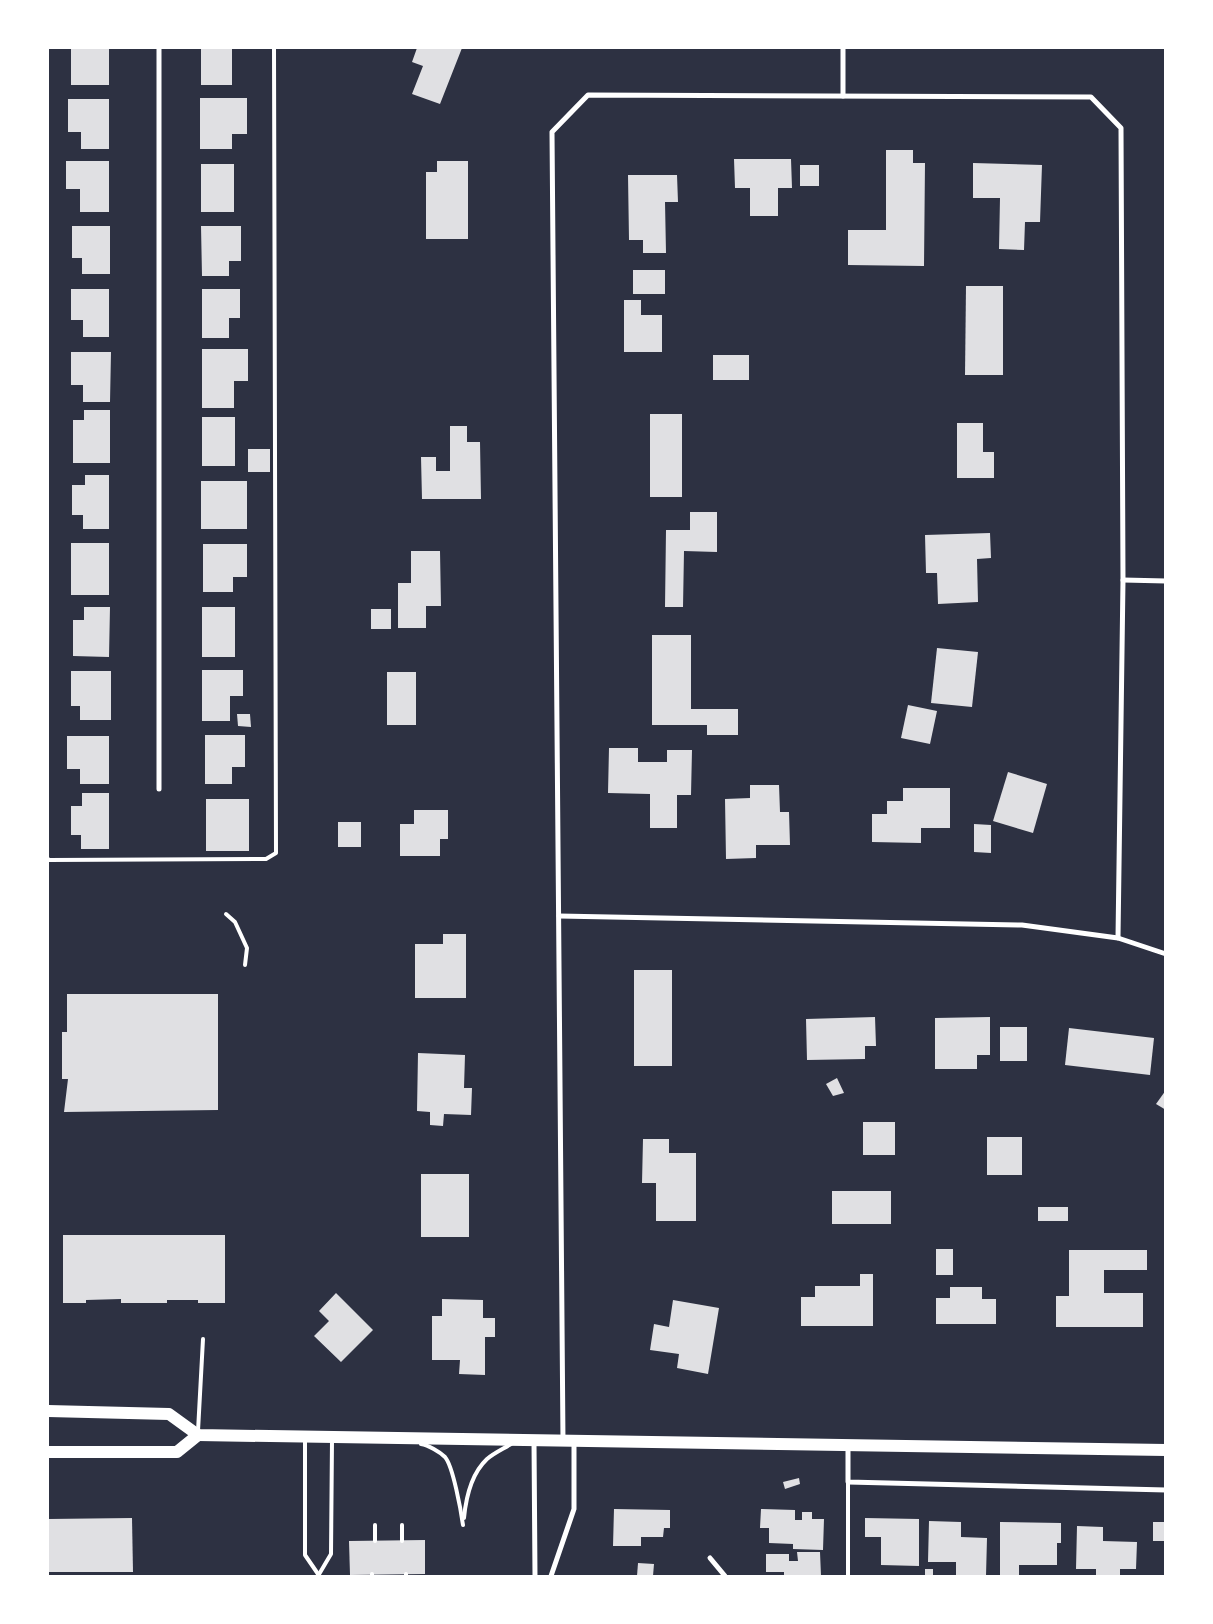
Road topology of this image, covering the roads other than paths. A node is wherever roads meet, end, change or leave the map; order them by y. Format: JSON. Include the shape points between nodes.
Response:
{"nodes":[{"id":1,"x":159,"y":48,"type":"edge"},
{"id":2,"x":274,"y":48,"type":"edge"},
{"id":3,"x":843,"y":48,"type":"edge"},
{"id":4,"x":843,"y":96,"type":"junction"},
{"id":5,"x":1122,"y":580,"type":"junction"},
{"id":6,"x":1166,"y":581,"type":"edge"},
{"id":7,"x":159,"y":789,"type":"dead end"},
{"id":8,"x":48,"y":859,"type":"edge"},
{"id":9,"x":226,"y":914,"type":"dead end"},
{"id":10,"x":559,"y":916,"type":"junction"},
{"id":11,"x":1118,"y":938,"type":"junction"},
{"id":12,"x":1166,"y":954,"type":"edge"},
{"id":13,"x":245,"y":965,"type":"dead end"},
{"id":14,"x":203,"y":1339,"type":"dead end"},
{"id":15,"x":48,"y":1412,"type":"edge"},
{"id":16,"x":198,"y":1435,"type":"junction"},
{"id":17,"x":305,"y":1438,"type":"junction"},
{"id":18,"x":332,"y":1438,"type":"junction"},
{"id":19,"x":396,"y":1439,"type":"junction"},
{"id":20,"x":516,"y":1441,"type":"junction"},
{"id":21,"x":534,"y":1441,"type":"junction"},
{"id":22,"x":568,"y":1441,"type":"junction"},
{"id":23,"x":848,"y":1446,"type":"junction"},
{"id":24,"x":1166,"y":1450,"type":"edge"},
{"id":25,"x":48,"y":1452,"type":"edge"},
{"id":26,"x":848,"y":1482,"type":"junction"},
{"id":27,"x":1166,"y":1490,"type":"edge"},
{"id":28,"x":375,"y":1525,"type":"dead end"},
{"id":29,"x":402,"y":1525,"type":"dead end"},
{"id":30,"x":375,"y":1541,"type":"dead end"},
{"id":31,"x":402,"y":1541,"type":"dead end"},
{"id":32,"x":710,"y":1558,"type":"dead end"},
{"id":33,"x":318,"y":1575,"type":"edge"},
{"id":34,"x":535,"y":1576,"type":"edge"},
{"id":35,"x":551,"y":1576,"type":"edge"},
{"id":36,"x":725,"y":1576,"type":"edge"},
{"id":37,"x":848,"y":1576,"type":"edge"}],
"edges":[{"from":1,"to":7,"type":"street"},
{"from":2,"to":8,"type":"lane","via":[[276,853],[266,860]]},
{"from":3,"to":4,"type":"street"},
{"from":4,"to":5,"type":"street","via":[[1091,97],[1121,128]]},
{"from":4,"to":10,"type":"street","via":[[588,95],[552,132]]},
{"from":5,"to":6,"type":"street"},
{"from":5,"to":11,"type":"street"},
{"from":9,"to":13,"type":"lane","via":[[235,922],[247,948]]},
{"from":10,"to":11,"type":"street","via":[[1022,925]]},
{"from":10,"to":22,"type":"street"},
{"from":11,"to":12,"type":"street"},
{"from":14,"to":16,"type":"lane"},
{"from":15,"to":16,"type":"main road","via":[[169,1414]]},
{"from":16,"to":17,"type":"main road"},
{"from":16,"to":25,"type":"main road","via":[[177,1452]]},
{"from":17,"to":18,"type":"main road"},
{"from":17,"to":33,"type":"lane","via":[[305,1555]]},
{"from":18,"to":19,"type":"main road"},
{"from":18,"to":33,"type":"lane","via":[[331,1554]]},
{"from":19,"to":20,"type":"main road"},
{"from":19,"to":20,"type":"lane","via":[[426,1445],[446,1458],[460,1503],[463,1525],[466,1499],[475,1473],[487,1459]]},
{"from":20,"to":21,"type":"main road"},
{"from":21,"to":22,"type":"main road"},
{"from":21,"to":34,"type":"street"},
{"from":22,"to":23,"type":"main road"},
{"from":22,"to":35,"type":"street","via":[[574,1509]]},
{"from":23,"to":24,"type":"main road"},
{"from":23,"to":26,"type":"street"},
{"from":26,"to":27,"type":"street"},
{"from":26,"to":37,"type":"lane"},
{"from":28,"to":30,"type":"lane"},
{"from":29,"to":31,"type":"lane"},
{"from":32,"to":36,"type":"street"}]}
